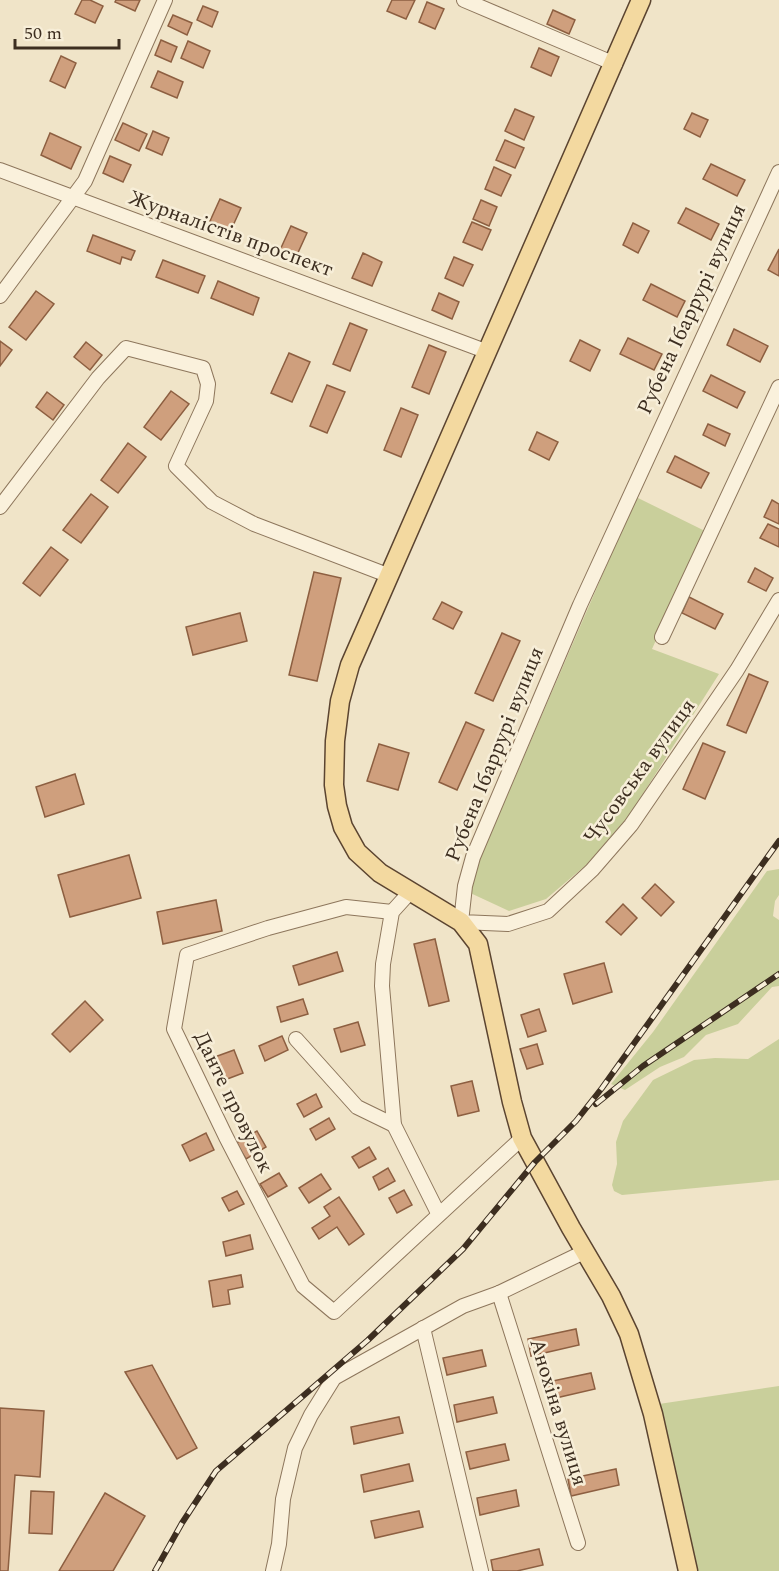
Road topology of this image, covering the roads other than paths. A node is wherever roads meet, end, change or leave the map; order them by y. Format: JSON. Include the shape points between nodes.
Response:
{"nodes":[{"id":1,"x":165,"y":0,"type":"edge"},
{"id":2,"x":464,"y":0,"type":"edge"},
{"id":3,"x":641,"y":0,"type":"edge"},
{"id":4,"x":615,"y":64,"type":"junction"},
{"id":5,"x":0,"y":170,"type":"edge"},
{"id":6,"x":779,"y":172,"type":"edge"},
{"id":7,"x":72,"y":198,"type":"junction"},
{"id":8,"x":0,"y":296,"type":"edge"},
{"id":9,"x":488,"y":352,"type":"junction"},
{"id":10,"x":779,"y":387,"type":"edge"},
{"id":11,"x":0,"y":507,"type":"edge"},
{"id":12,"x":390,"y":576,"type":"junction"},
{"id":13,"x":779,"y":600,"type":"edge"},
{"id":14,"x":662,"y":637,"type":"dead end"},
{"id":15,"x":411,"y":891,"type":"junction"},
{"id":16,"x":392,"y":912,"type":"junction"},
{"id":17,"x":461,"y":922,"type":"junction"},
{"id":18,"x":296,"y":1039,"type":"dead end"},
{"id":19,"x":394,"y":1125,"type":"junction"},
{"id":20,"x":522,"y":1138,"type":"junction"},
{"id":21,"x":438,"y":1214,"type":"junction"},
{"id":22,"x":584,"y":1252,"type":"junction"},
{"id":23,"x":500,"y":1293,"type":"junction"},
{"id":24,"x":423,"y":1328,"type":"junction"},
{"id":25,"x":578,"y":1543,"type":"dead end"},
{"id":26,"x":273,"y":1571,"type":"edge"},
{"id":27,"x":481,"y":1571,"type":"edge"},
{"id":28,"x":688,"y":1571,"type":"edge"}],
"edges":[{"from":1,"to":7,"type":"street","via":[[85,181]]},
{"from":2,"to":4,"type":"street"},
{"from":3,"to":4,"type":"main road"},
{"from":4,"to":9,"type":"main road"},
{"from":5,"to":7,"type":"street","name":"Журналістів проспект"},
{"from":6,"to":17,"type":"street","name":"Рубена Ібаррурі вулиця","via":[[580,605],[473,857]]},
{"from":7,"to":8,"type":"street"},
{"from":7,"to":9,"type":"street","name":"Журналістів проспект"},
{"from":9,"to":12,"type":"main road"},
{"from":10,"to":14,"type":"street"},
{"from":11,"to":12,"type":"street","via":[[98,378],[126,348],[203,368],[208,384],[206,401],[176,466],[212,502],[254,524]]},
{"from":12,"to":15,"type":"main road","via":[[350,665],[339,711],[334,785],[343,827],[357,852],[380,873]]},
{"from":13,"to":17,"type":"street","name":"Чусовська вулиця","via":[[737,670],[631,825],[592,870],[548,911],[508,924]]},
{"from":15,"to":16,"type":"street"},
{"from":15,"to":17,"type":"main road"},
{"from":16,"to":19,"type":"street","via":[[382,986]]},
{"from":16,"to":21,"type":"street","name":"Данте провулок","via":[[346,907],[187,955],[174,1029],[303,1286],[334,1312]]},
{"from":17,"to":20,"type":"main road","via":[[478,944]]},
{"from":18,"to":19,"type":"street","via":[[357,1107]]},
{"from":19,"to":21,"type":"street"},
{"from":20,"to":21,"type":"street","name":"Данте провулок"},
{"from":20,"to":22,"type":"main road"},
{"from":22,"to":23,"type":"street"},
{"from":22,"to":28,"type":"main road","via":[[611,1296],[636,1354]]},
{"from":23,"to":24,"type":"street","via":[[463,1306]]},
{"from":23,"to":25,"type":"street","name":"Анохіна вулиця"},
{"from":24,"to":26,"type":"street","via":[[334,1378],[310,1415],[295,1448]]},
{"from":24,"to":27,"type":"street"}]}
